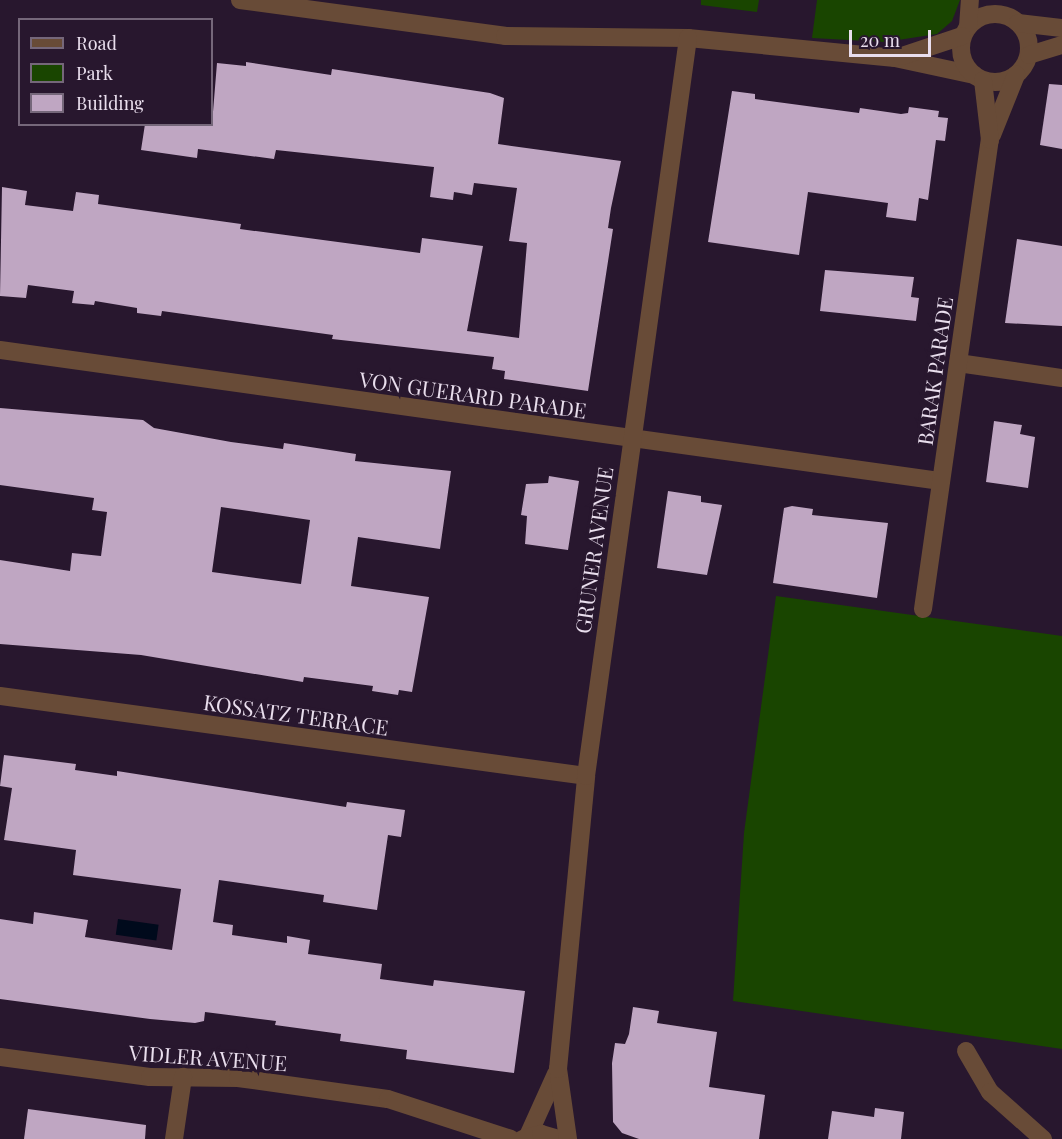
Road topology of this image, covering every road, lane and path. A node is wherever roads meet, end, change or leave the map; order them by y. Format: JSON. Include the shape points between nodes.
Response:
{"nodes":[{"id":1,"x":240,"y":0,"type":"edge"},
{"id":2,"x":970,"y":0,"type":"edge"},
{"id":3,"x":999,"y":0,"type":"edge"},
{"id":4,"x":1014,"y":19,"type":"junction"},
{"id":5,"x":1062,"y":28,"type":"edge"},
{"id":6,"x":965,"y":31,"type":"junction"},
{"id":7,"x":688,"y":38,"type":"junction"},
{"id":8,"x":1062,"y":45,"type":"edge"},
{"id":9,"x":1029,"y":55,"type":"junction"},
{"id":10,"x":895,"y":58,"type":"junction"},
{"id":11,"x":1016,"y":75,"type":"junction"},
{"id":12,"x":979,"y":78,"type":"junction"},
{"id":13,"x":990,"y":140,"type":"junction"},
{"id":14,"x":0,"y":350,"type":"edge"},
{"id":15,"x":958,"y":363,"type":"junction"},
{"id":16,"x":1062,"y":378,"type":"edge"},
{"id":17,"x":632,"y":439,"type":"junction"},
{"id":18,"x":941,"y":482,"type":"junction"},
{"id":19,"x":923,"y":609,"type":"dead end"},
{"id":20,"x":0,"y":696,"type":"edge"},
{"id":21,"x":585,"y":776,"type":"junction"},
{"id":22,"x":966,"y":1051,"type":"dead end"},
{"id":23,"x":0,"y":1057,"type":"edge"},
{"id":24,"x":558,"y":1069,"type":"junction"},
{"id":25,"x":183,"y":1077,"type":"junction"},
{"id":26,"x":446,"y":1118,"type":"junction"},
{"id":27,"x":521,"y":1138,"type":"edge"},
{"id":28,"x":174,"y":1139,"type":"edge"},
{"id":29,"x":468,"y":1139,"type":"edge"},
{"id":30,"x":559,"y":1139,"type":"edge"},
{"id":31,"x":568,"y":1139,"type":"edge"},
{"id":32,"x":1043,"y":1139,"type":"edge"}],
"edges":[{"from":1,"to":7,"type":"street","via":[[505,36]]},
{"from":2,"to":6,"type":"street"},
{"from":3,"to":4,"type":"street"},
{"from":4,"to":5,"type":"street"},
{"from":4,"to":6,"type":"street","via":[[985,15]]},
{"from":4,"to":9,"type":"street","via":[[1029,43]]},
{"from":6,"to":10,"type":"street"},
{"from":6,"to":12,"type":"street","via":[[962,57]]},
{"from":7,"to":10,"type":"street"},
{"from":7,"to":17,"type":"street","name":"GRUNER AVENUE"},
{"from":8,"to":9,"type":"street"},
{"from":9,"to":11,"type":"street"},
{"from":10,"to":12,"type":"street"},
{"from":11,"to":12,"type":"street","via":[[1006,81]]},
{"from":11,"to":13,"type":"street","name":"BARAK PARADE"},
{"from":12,"to":13,"type":"street","name":"BARAK PARADE"},
{"from":13,"to":15,"type":"street","name":"BARAK PARADE"},
{"from":14,"to":17,"type":"street","name":"VON GUERARD PARADE"},
{"from":15,"to":16,"type":"street"},
{"from":15,"to":18,"type":"street","name":"BARAK PARADE"},
{"from":17,"to":18,"type":"street","name":"VON GUERARD PARADE"},
{"from":17,"to":21,"type":"street","name":"GRUNER AVENUE"},
{"from":18,"to":19,"type":"street","name":"BARAK PARADE"},
{"from":20,"to":21,"type":"street","name":"KOSSATZ TERRACE"},
{"from":21,"to":24,"type":"street","name":"GRUNER AVENUE"},
{"from":22,"to":32,"type":"street","via":[[990,1092]]},
{"from":23,"to":25,"type":"street","name":"VIDLER AVENUE","via":[[118,1074]]},
{"from":24,"to":27,"type":"street","name":"GRUNER AVENUE"},
{"from":24,"to":31,"type":"street","name":"GRUNER AVENUE"},
{"from":25,"to":26,"type":"street","name":"VIDLER AVENUE","via":[[238,1078],[388,1099]]},
{"from":25,"to":28,"type":"street"},
{"from":26,"to":27,"type":"street","name":"VIDLER AVENUE"},
{"from":26,"to":29,"type":"street","name":"VIDLER AVENUE"},
{"from":27,"to":30,"type":"street","name":"VIDLER AVENUE"}]}
